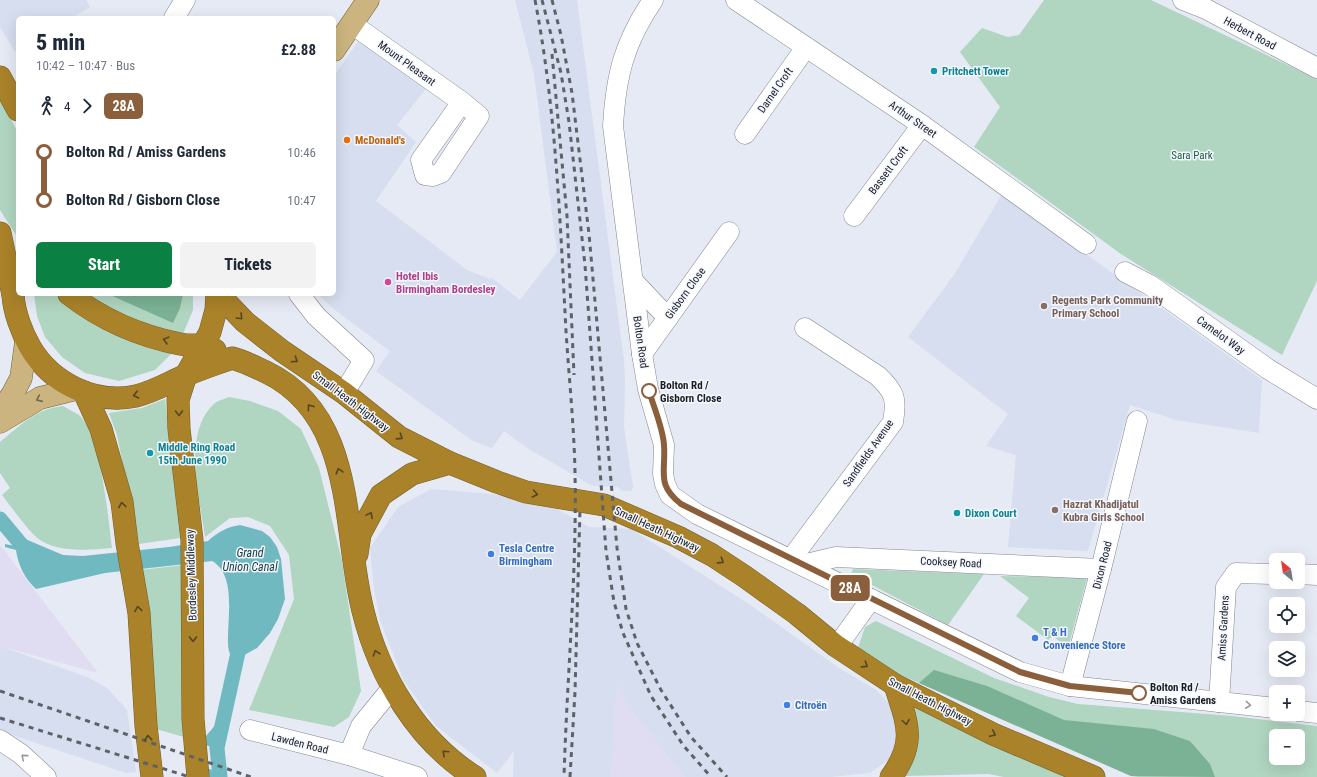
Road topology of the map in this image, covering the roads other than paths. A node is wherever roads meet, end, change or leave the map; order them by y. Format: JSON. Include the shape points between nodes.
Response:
{"nodes":[{"id":1,"x":185,"y":0,"type":"edge"},
{"id":2,"x":368,"y":0,"type":"edge"},
{"id":3,"x":653,"y":0,"type":"edge"},
{"id":4,"x":736,"y":0,"type":"edge"},
{"id":5,"x":1183,"y":0,"type":"edge"},
{"id":6,"x":1210,"y":5,"type":"edge"},
{"id":7,"x":175,"y":16,"type":"edge"},
{"id":8,"x":352,"y":24,"type":"junction"},
{"id":9,"x":336,"y":47,"type":"edge"},
{"id":10,"x":806,"y":47,"type":"junction"},
{"id":11,"x":1317,"y":68,"type":"edge"},
{"id":12,"x":0,"y":77,"type":"edge"},
{"id":13,"x":462,"y":102,"type":"dead end"},
{"id":14,"x":16,"y":106,"type":"edge"},
{"id":15,"x":922,"y":125,"type":"junction"},
{"id":16,"x":745,"y":134,"type":"dead end"},
{"id":17,"x":854,"y":216,"type":"dead end"},
{"id":18,"x":0,"y":224,"type":"edge"},
{"id":19,"x":729,"y":232,"type":"dead end"},
{"id":20,"x":0,"y":233,"type":"edge"},
{"id":21,"x":1086,"y":244,"type":"dead end"},
{"id":22,"x":16,"y":246,"type":"edge"},
{"id":23,"x":1125,"y":272,"type":"dead end"},
{"id":24,"x":634,"y":282,"type":"junction"},
{"id":25,"x":16,"y":286,"type":"edge"},
{"id":26,"x":17,"y":296,"type":"edge"},
{"id":27,"x":72,"y":296,"type":"edge"},
{"id":28,"x":217,"y":296,"type":"edge"},
{"id":29,"x":223,"y":296,"type":"edge"},
{"id":30,"x":301,"y":296,"type":"edge"},
{"id":31,"x":668,"y":318,"type":"junction"},
{"id":32,"x":805,"y":328,"type":"dead end"},
{"id":33,"x":26,"y":342,"type":"junction"},
{"id":34,"x":204,"y":345,"type":"junction"},
{"id":35,"x":642,"y":354,"type":"junction"},
{"id":36,"x":232,"y":358,"type":"junction"},
{"id":37,"x":186,"y":376,"type":"junction"},
{"id":38,"x":80,"y":391,"type":"junction"},
{"id":39,"x":344,"y":393,"type":"junction"},
{"id":40,"x":1317,"y":398,"type":"edge"},
{"id":41,"x":0,"y":412,"type":"edge"},
{"id":42,"x":1137,"y":421,"type":"dead end"},
{"id":43,"x":0,"y":422,"type":"edge"},
{"id":44,"x":450,"y":463,"type":"junction"},
{"id":45,"x":797,"y":562,"type":"junction"},
{"id":46,"x":355,"y":565,"type":"junction"},
{"id":47,"x":1101,"y":569,"type":"junction"},
{"id":48,"x":1269,"y":574,"type":"edge"},
{"id":49,"x":1305,"y":574,"type":"edge"},
{"id":50,"x":1317,"y":575,"type":"edge"},
{"id":51,"x":871,"y":598,"type":"junction"},
{"id":52,"x":836,"y":646,"type":"junction"},
{"id":53,"x":895,"y":685,"type":"junction"},
{"id":54,"x":1070,"y":686,"type":"junction"},
{"id":55,"x":392,"y":688,"type":"junction"},
{"id":56,"x":1219,"y":702,"type":"junction"},
{"id":57,"x":1269,"y":707,"type":"edge"},
{"id":58,"x":1305,"y":712,"type":"edge"},
{"id":59,"x":1317,"y":713,"type":"edge"},
{"id":60,"x":250,"y":730,"type":"dead end"},
{"id":61,"x":0,"y":740,"type":"edge"},
{"id":62,"x":349,"y":755,"type":"junction"},
{"id":63,"x":46,"y":777,"type":"edge"},
{"id":64,"x":152,"y":777,"type":"edge"},
{"id":65,"x":198,"y":777,"type":"edge"},
{"id":66,"x":418,"y":777,"type":"edge"},
{"id":67,"x":475,"y":777,"type":"edge"},
{"id":68,"x":891,"y":777,"type":"edge"},
{"id":69,"x":1094,"y":777,"type":"edge"}],
"edges":[{"from":1,"to":7,"type":"street"},
{"from":2,"to":8,"type":"main road"},
{"from":3,"to":24,"type":"street","name":"Bolton Road","via":[[624,53],[615,97],[614,138]]},
{"from":4,"to":10,"type":"street","name":"Arthur Street"},
{"from":5,"to":6,"type":"street","name":"Herbert Road"},
{"from":6,"to":11,"type":"street","name":"Herbert Road"},
{"from":8,"to":9,"type":"main road"},
{"from":8,"to":13,"type":"street","name":"Mount Pleasant"},
{"from":10,"to":15,"type":"street","name":"Arthur Street"},
{"from":10,"to":16,"type":"street","name":"Darnel Croft"},
{"from":12,"to":14,"type":"highway"},
{"from":15,"to":17,"type":"street","name":"Bassett Croft"},
{"from":15,"to":21,"type":"street","name":"Arthur Street"},
{"from":18,"to":22,"type":"highway"},
{"from":19,"to":31,"type":"street","name":"Gisborn Close"},
{"from":20,"to":25,"type":"highway"},
{"from":23,"to":40,"type":"street","name":"Camelot Way","via":[[1150,285],[1268,369]]},
{"from":24,"to":31,"type":"street"},
{"from":24,"to":35,"type":"street","name":"Bolton Road"},
{"from":26,"to":33,"type":"highway","via":[[20,324]]},
{"from":34,"to":27,"type":"highway","one_way":true,"via":[[181,344],[147,335],[101,316]]},
{"from":28,"to":34,"type":"highway","name":"Bordesley Middleway","via":[[214,320]]},
{"from":29,"to":39,"type":"highway","name":"Small Heath Highway","one_way":true,"via":[[245,322],[282,351]]},
{"from":30,"to":39,"type":"street","via":[[316,316],[364,360]]},
{"from":31,"to":35,"type":"street","name":"Gisborn Close"},
{"from":32,"to":45,"type":"street","name":"Sandfields Avenue","via":[[883,381],[894,396],[896,407],[893,422]]},
{"from":33,"to":38,"type":"highway","via":[[47,370]]},
{"from":33,"to":41,"type":"main road","via":[[21,378]]},
{"from":34,"to":36,"type":"highway"},
{"from":34,"to":37,"type":"highway","name":"Bordesley Middleway"},
{"from":35,"to":45,"type":"street","name":"Bolton Road","via":[[648,389],[664,445],[663,474],[670,495],[698,514]]},
{"from":36,"to":37,"type":"highway"},
{"from":46,"to":36,"type":"highway","one_way":true,"via":[[342,479],[330,440],[319,420],[304,399],[289,386],[272,375]]},
{"from":37,"to":38,"type":"highway","one_way":true,"via":[[151,392],[135,396],[102,397]]},
{"from":37,"to":65,"type":"highway","name":"Bordesley Middleway","one_way":true,"via":[[178,400],[192,540],[193,719]]},
{"from":38,"to":43,"type":"main road","one_way":true,"via":[[40,398]]},
{"from":64,"to":38,"type":"highway","one_way":true,"via":[[139,613],[122,502],[101,429]]},
{"from":39,"to":44,"type":"highway","name":"Small Heath Highway","one_way":true,"via":[[399,437]]},
{"from":42,"to":47,"type":"street","name":"Dixon Road"},
{"from":46,"to":44,"type":"highway","one_way":true,"via":[[360,534],[381,495],[412,474]]},
{"from":44,"to":52,"type":"highway","name":"Small Heath Highway","one_way":true,"via":[[526,492],[604,505],[678,537],[744,576]]},
{"from":45,"to":47,"type":"street","name":"Cooksey Road","via":[[836,557]]},
{"from":45,"to":51,"type":"street","name":"Bolton Road"},
{"from":55,"to":46,"type":"highway","one_way":true,"via":[[381,667],[362,611]]},
{"from":47,"to":54,"type":"street","name":"Dixon Road"},
{"from":48,"to":56,"type":"street","name":"Amiss Gardens","via":[[1236,573],[1226,587]]},
{"from":49,"to":50,"type":"street"},
{"from":51,"to":52,"type":"street"},
{"from":51,"to":54,"type":"street","name":"Bolton Road","via":[[1020,672]]},
{"from":52,"to":53,"type":"highway","name":"Small Heath Highway","one_way":true},
{"from":53,"to":68,"type":"highway","one_way":true,"via":[[904,711],[908,746],[902,763]]},
{"from":53,"to":69,"type":"highway","name":"Small Heath Highway","one_way":true,"via":[[993,734]]},
{"from":54,"to":56,"type":"street","name":"Bolton Road"},
{"from":55,"to":62,"type":"street","via":[[361,726]]},
{"from":67,"to":55,"type":"highway","one_way":true,"via":[[446,755],[420,728]]},
{"from":56,"to":57,"type":"street","name":"Bolton Road","one_way":true},
{"from":58,"to":59,"type":"street"},
{"from":60,"to":62,"type":"street","name":"Lawden Road"},
{"from":63,"to":61,"type":"street","one_way":true,"via":[[22,754]]},
{"from":62,"to":66,"type":"street","name":"Lawden Road"}]}
